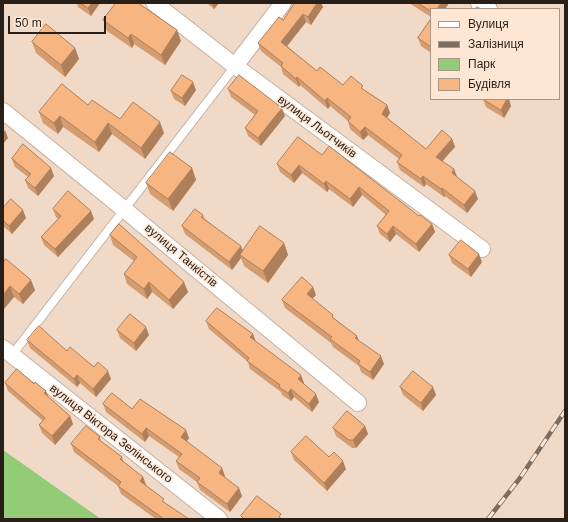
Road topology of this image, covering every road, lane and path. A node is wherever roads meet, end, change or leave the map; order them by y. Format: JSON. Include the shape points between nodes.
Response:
{"nodes":[{"id":1,"x":154,"y":3,"type":"edge"},
{"id":2,"x":283,"y":3,"type":"edge"},
{"id":3,"x":235,"y":66,"type":"junction"},
{"id":4,"x":3,"y":111,"type":"edge"},
{"id":5,"x":125,"y":210,"type":"junction"},
{"id":6,"x":482,"y":249,"type":"dead end"},
{"id":7,"x":8,"y":352,"type":"edge"},
{"id":8,"x":358,"y":403,"type":"dead end"},
{"id":9,"x":218,"y":519,"type":"edge"}],
"edges":[{"from":1,"to":3,"type":"street","name":"вулиця Льотчиків"},
{"from":2,"to":3,"type":"street"},
{"from":3,"to":5,"type":"lane"},
{"from":3,"to":6,"type":"street","name":"вулиця Льотчиків"},
{"from":4,"to":5,"type":"street","name":"вулиця Танкістів"},
{"from":5,"to":7,"type":"lane"},
{"from":5,"to":8,"type":"street","name":"вулиця Танкістів"},
{"from":7,"to":9,"type":"street","name":"вулиця Віктора Зелінського"}]}
